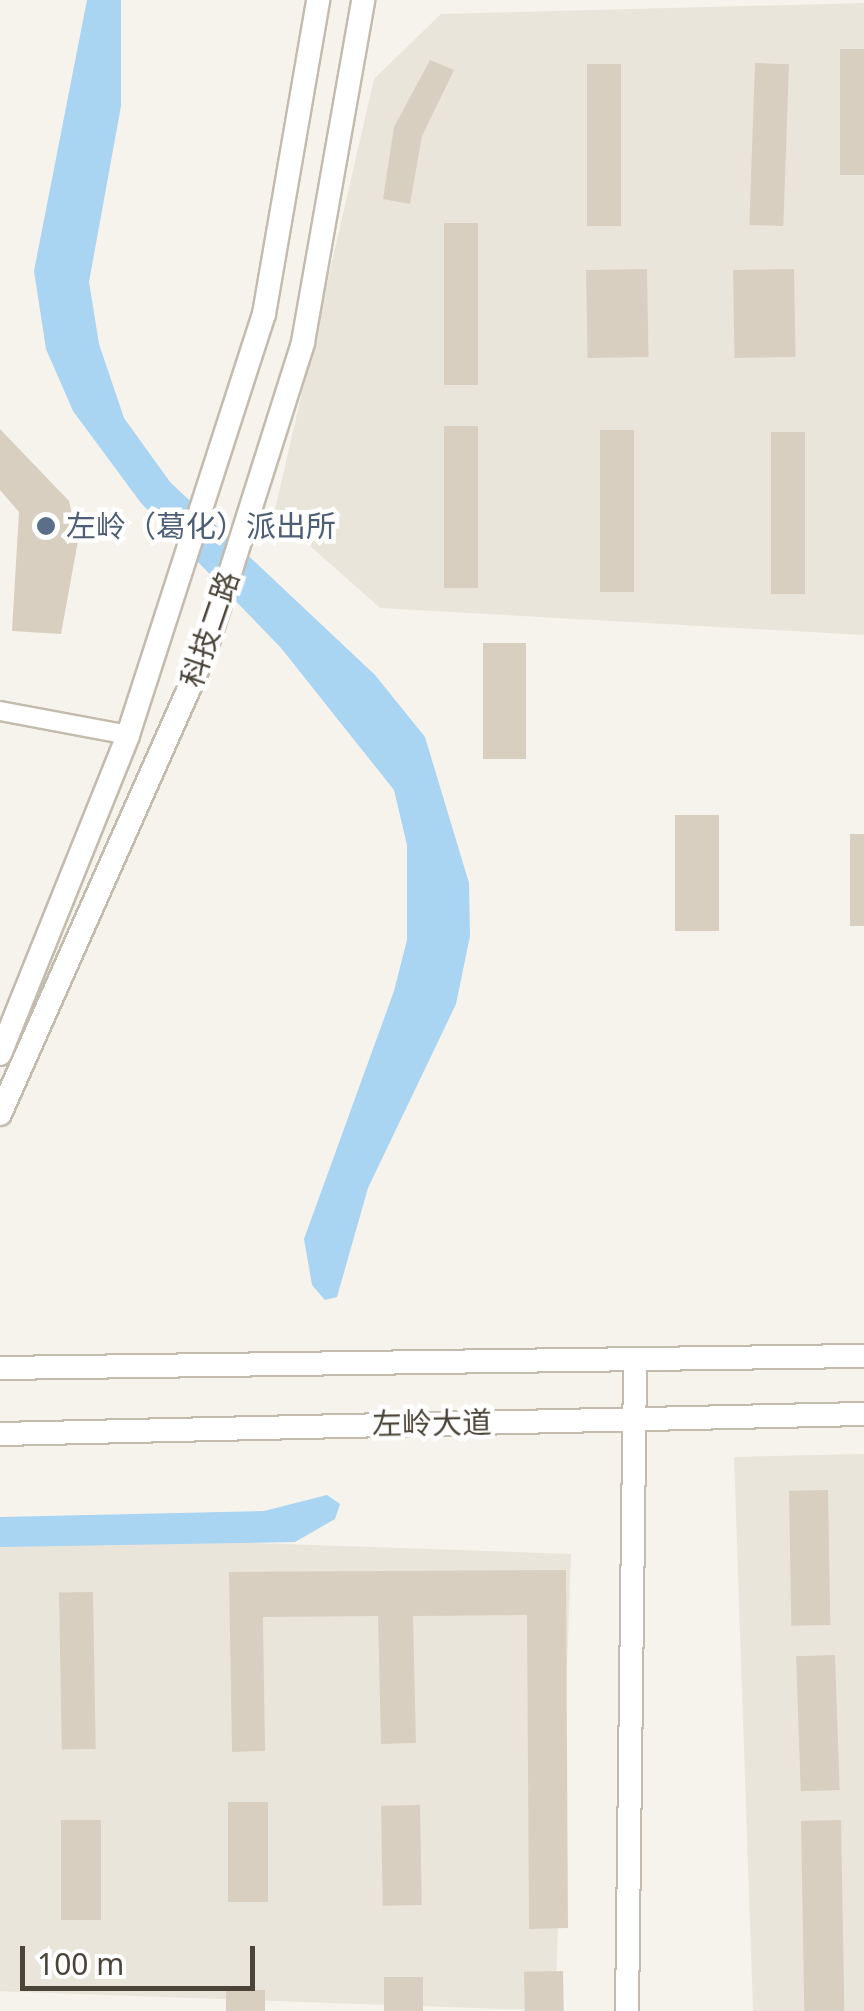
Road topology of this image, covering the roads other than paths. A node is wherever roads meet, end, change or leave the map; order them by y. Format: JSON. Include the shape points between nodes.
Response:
{"nodes":[{"id":1,"x":318,"y":0,"type":"edge"},
{"id":2,"x":364,"y":0,"type":"edge"},
{"id":3,"x":0,"y":711,"type":"edge"},
{"id":4,"x":128,"y":735,"type":"junction"},
{"id":5,"x":0,"y":1054,"type":"edge"},
{"id":6,"x":0,"y":1114,"type":"edge"},
{"id":7,"x":864,"y":1356,"type":"edge"},
{"id":8,"x":635,"y":1362,"type":"junction"},
{"id":9,"x":0,"y":1368,"type":"edge"},
{"id":10,"x":864,"y":1414,"type":"edge"},
{"id":11,"x":633,"y":1419,"type":"junction"},
{"id":12,"x":0,"y":1434,"type":"edge"},
{"id":13,"x":627,"y":2011,"type":"edge"}],
"edges":[{"from":1,"to":4,"type":"street","name":"科技二路","via":[[264,314]]},
{"from":2,"to":6,"type":"street","name":"科技二路","via":[[303,342],[204,656]]},
{"from":3,"to":4,"type":"street"},
{"from":4,"to":5,"type":"street","name":"科技二路"},
{"from":7,"to":8,"type":"street","name":"左岭大道"},
{"from":8,"to":9,"type":"street","name":"左岭大道"},
{"from":8,"to":11,"type":"street"},
{"from":10,"to":11,"type":"street","name":"左岭大道"},
{"from":11,"to":12,"type":"street","name":"左岭大道"},
{"from":11,"to":13,"type":"street"}]}
